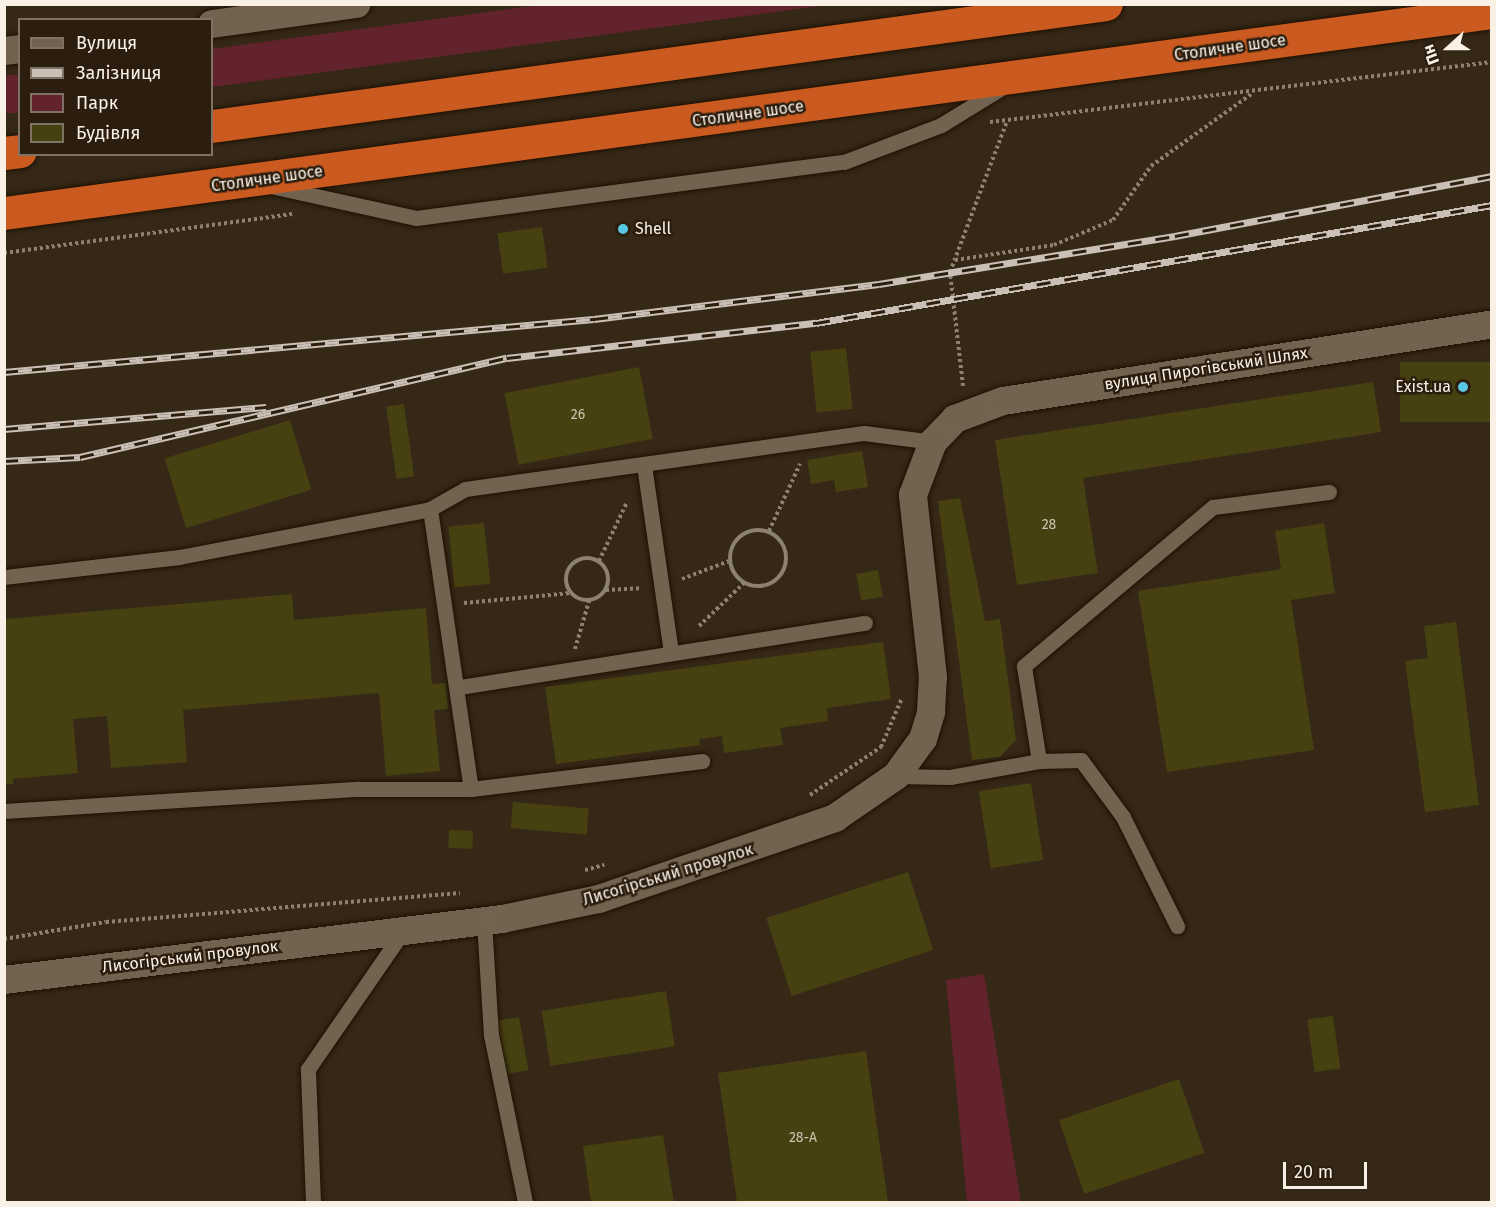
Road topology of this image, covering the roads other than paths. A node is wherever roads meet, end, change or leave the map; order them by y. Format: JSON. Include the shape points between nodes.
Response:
{"nodes":[{"id":1,"x":357,"y":4,"type":"edge"},
{"id":2,"x":1106,"y":4,"type":"edge"},
{"id":3,"x":1491,"y":12,"type":"edge"},
{"id":4,"x":213,"y":24,"type":"edge"},
{"id":5,"x":1018,"y":78,"type":"junction"},
{"id":6,"x":213,"y":126,"type":"edge"},
{"id":7,"x":251,"y":182,"type":"junction"},
{"id":8,"x":4,"y":213,"type":"edge"},
{"id":9,"x":1491,"y":324,"type":"edge"},
{"id":10,"x":933,"y":442,"type":"junction"},
{"id":11,"x":644,"y":465,"type":"junction"},
{"id":12,"x":1329,"y":492,"type":"dead end"},
{"id":13,"x":430,"y":509,"type":"junction"},
{"id":14,"x":4,"y":577,"type":"edge"},
{"id":15,"x":865,"y":623,"type":"dead end"},
{"id":16,"x":670,"y":653,"type":"junction"},
{"id":17,"x":460,"y":687,"type":"junction"},
{"id":18,"x":702,"y":761,"type":"dead end"},
{"id":19,"x":1039,"y":761,"type":"junction"},
{"id":20,"x":896,"y":776,"type":"junction"},
{"id":21,"x":471,"y":789,"type":"junction"},
{"id":22,"x":4,"y":811,"type":"edge"},
{"id":23,"x":484,"y":921,"type":"junction"},
{"id":24,"x":1177,"y":926,"type":"dead end"},
{"id":25,"x":404,"y":930,"type":"junction"},
{"id":26,"x":4,"y":980,"type":"edge"},
{"id":27,"x":313,"y":1203,"type":"edge"},
{"id":28,"x":525,"y":1203,"type":"edge"}],
"edges":[{"from":1,"to":4,"type":"street"},
{"from":2,"to":6,"type":"highway"},
{"from":3,"to":5,"type":"highway","name":"Столичне шосе"},
{"from":5,"to":7,"type":"highway","name":"Столичне шосе"},
{"from":5,"to":7,"type":"lane","via":[[941,125],[844,162],[416,218]]},
{"from":7,"to":8,"type":"highway","name":"Столичне шосе"},
{"from":9,"to":10,"type":"street","name":"вулиця Пирогівський Шлях","via":[[1003,401],[965,414]]},
{"from":10,"to":11,"type":"lane","via":[[864,433]]},
{"from":10,"to":20,"type":"street","name":"Лисогірський провулок","via":[[914,495],[933,677],[931,712],[923,739]]},
{"from":11,"to":13,"type":"lane","via":[[465,489]]},
{"from":11,"to":16,"type":"lane"},
{"from":12,"to":19,"type":"lane","via":[[1213,507],[1024,666]]},
{"from":13,"to":14,"type":"lane","via":[[179,557]]},
{"from":13,"to":17,"type":"lane"},
{"from":15,"to":16,"type":"lane"},
{"from":16,"to":17,"type":"lane"},
{"from":17,"to":21,"type":"lane"},
{"from":18,"to":21,"type":"lane"},
{"from":19,"to":20,"type":"lane","via":[[950,777]]},
{"from":19,"to":24,"type":"lane","via":[[1081,760],[1123,817]]},
{"from":20,"to":23,"type":"street","name":"Лисогірський провулок","via":[[836,818],[722,861],[600,899]]},
{"from":21,"to":22,"type":"lane","via":[[358,789]]},
{"from":23,"to":25,"type":"street","name":"Лисогірський провулок"},
{"from":23,"to":28,"type":"lane","via":[[491,1035]]},
{"from":25,"to":26,"type":"street","name":"Лисогірський провулок"},
{"from":25,"to":27,"type":"lane","via":[[308,1069]]}]}
